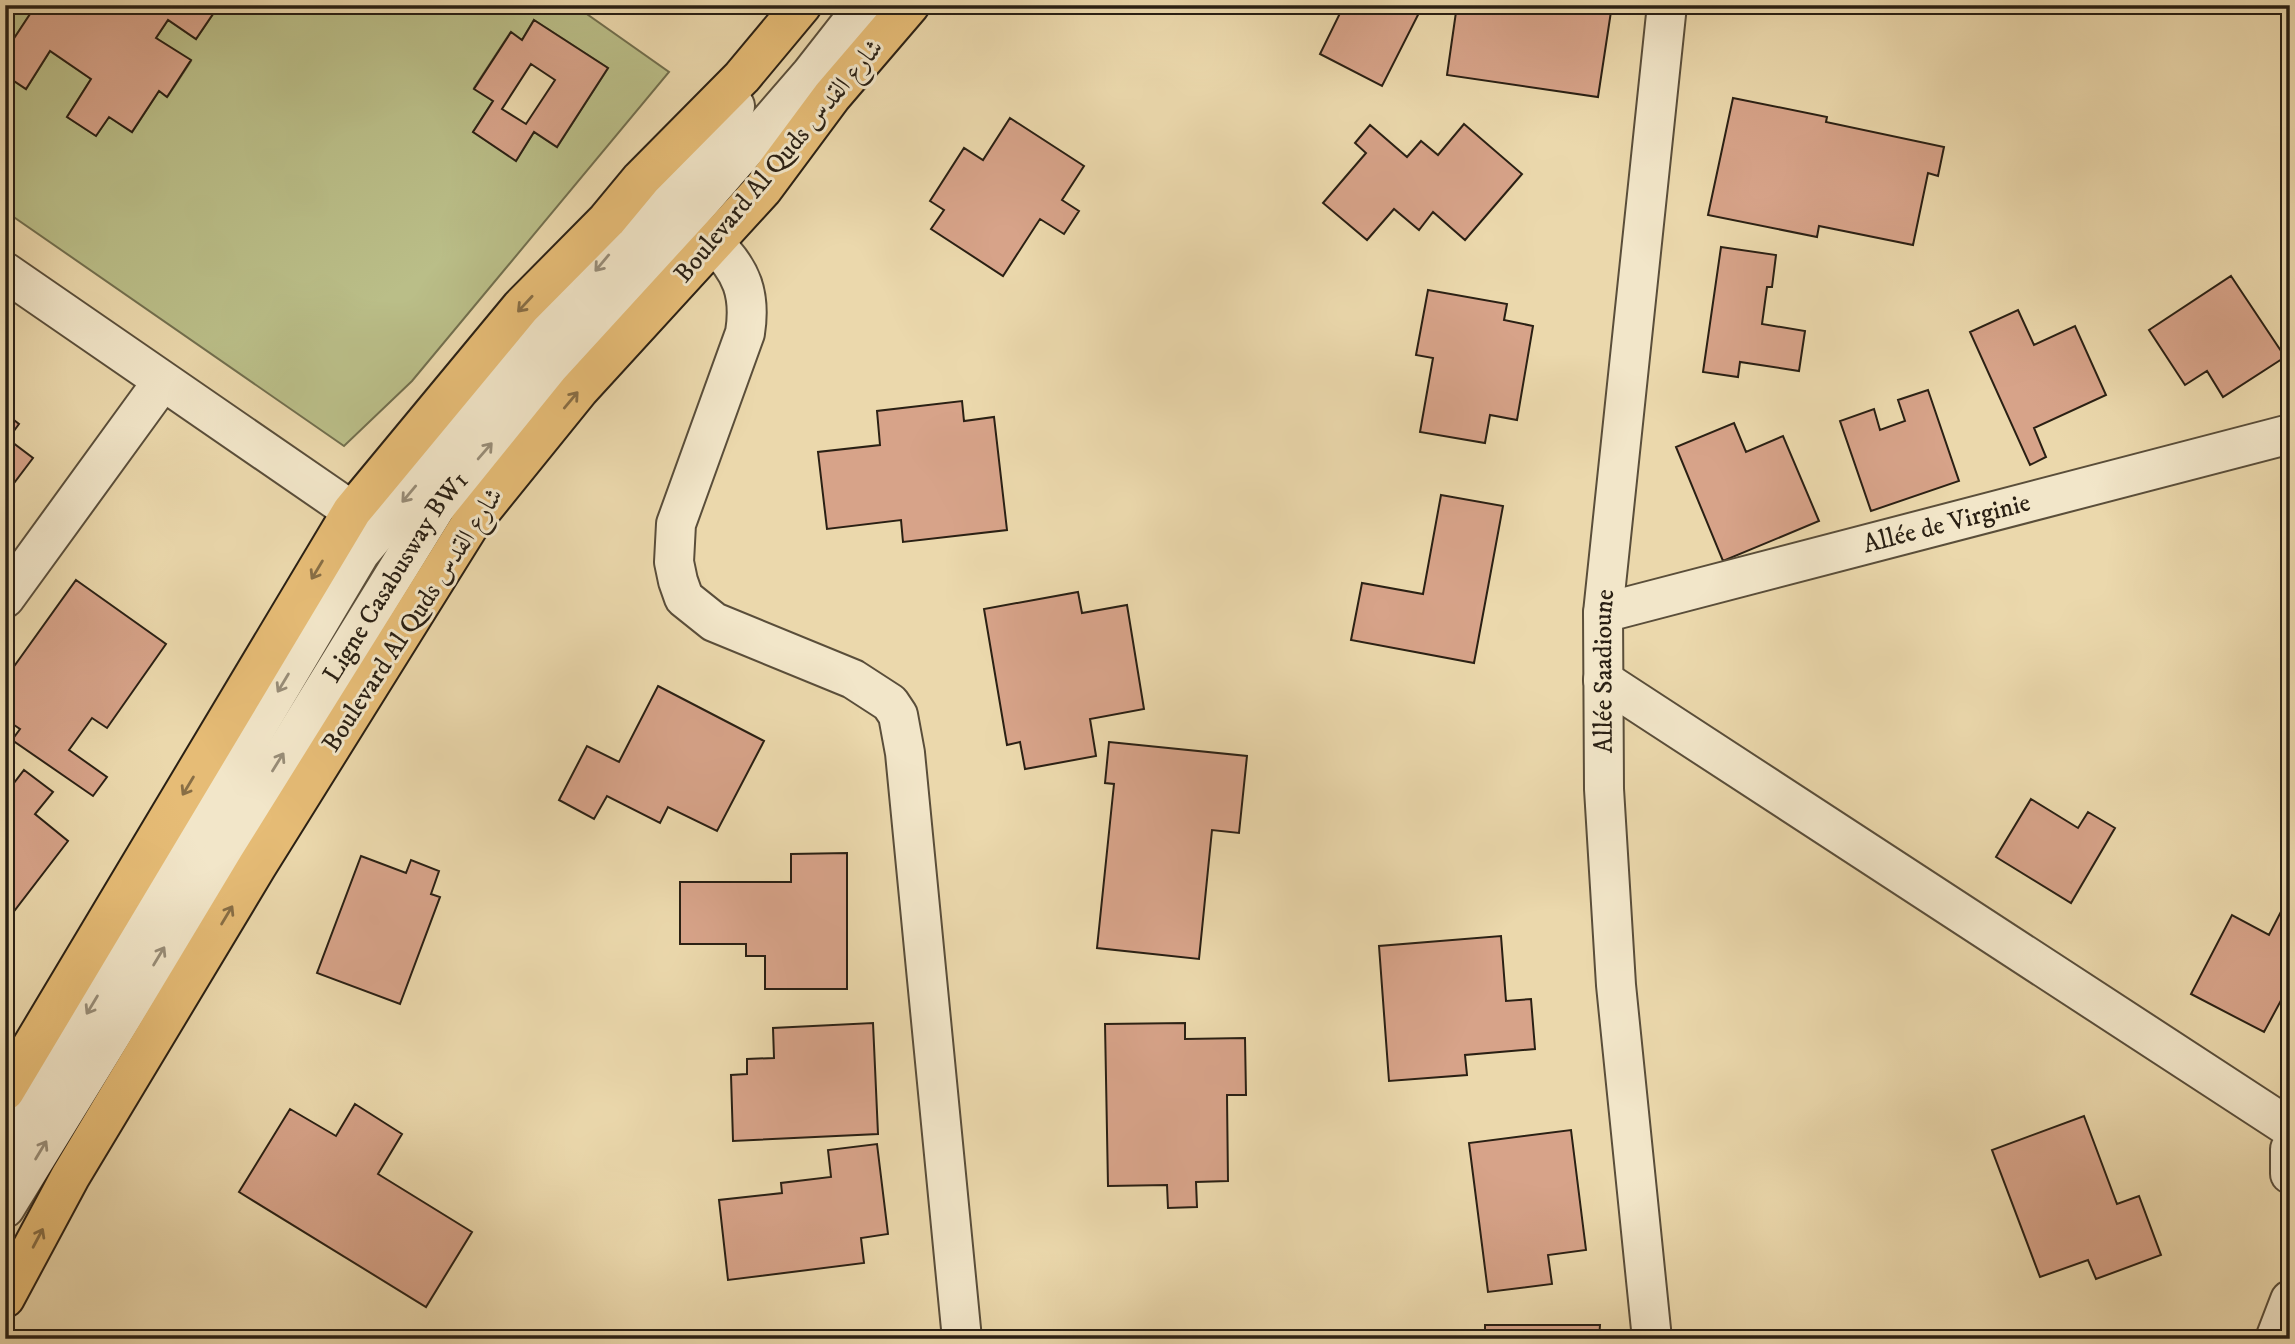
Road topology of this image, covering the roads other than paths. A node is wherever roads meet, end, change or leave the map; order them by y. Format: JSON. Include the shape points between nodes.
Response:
{"nodes":[{"id":1,"x":802,"y":5,"type":"edge"},
{"id":2,"x":820,"y":5,"type":"edge"},
{"id":3,"x":865,"y":5,"type":"edge"},
{"id":4,"x":910,"y":5,"type":"edge"},
{"id":5,"x":1667,"y":5,"type":"edge"},
{"id":6,"x":713,"y":244,"type":"junction"},
{"id":7,"x":5,"y":272,"type":"edge"},
{"id":8,"x":162,"y":382,"type":"junction"},
{"id":9,"x":2290,"y":434,"type":"edge"},
{"id":10,"x":352,"y":511,"type":"junction"},
{"id":11,"x":5,"y":598,"type":"edge"},
{"id":12,"x":1603,"y":613,"type":"junction"},
{"id":13,"x":1603,"y":680,"type":"junction"},
{"id":14,"x":5,"y":1091,"type":"edge"},
{"id":15,"x":2290,"y":1128,"type":"edge"},
{"id":16,"x":2290,"y":1149,"type":"edge"},
{"id":17,"x":5,"y":1152,"type":"edge"},
{"id":18,"x":2290,"y":1174,"type":"edge"},
{"id":19,"x":5,"y":1208,"type":"edge"},
{"id":20,"x":5,"y":1298,"type":"edge"},
{"id":21,"x":2290,"y":1300,"type":"edge"},
{"id":22,"x":962,"y":1339,"type":"edge"},
{"id":23,"x":1652,"y":1339,"type":"edge"},
{"id":24,"x":2275,"y":1339,"type":"edge"}],
"edges":[{"from":1,"to":10,"type":"main road","one_way":true,"via":[[742,77],[521,307]]},
{"from":2,"to":17,"type":"street","name":"Ligne Casabusway BW1","one_way":true,"via":[[360,553]]},
{"from":19,"to":3,"type":"street","name":"Ligne Casabusway BW1","one_way":true,"via":[[436,507],[811,74]]},
{"from":4,"to":6,"type":"main road","name":"Boulevard Al Quds شارع القدس","via":[[832,96],[763,189]]},
{"from":5,"to":12,"type":"street","name":"Allée Saadioune"},
{"from":20,"to":6,"type":"main road","name":"Boulevard Al Quds شارع القدس","one_way":true,"via":[[70,1177],[242,890],[469,526],[579,390]]},
{"from":6,"to":22,"type":"street","via":[[741,275],[748,313],[745,333],[676,524],[678,580],[684,598],[714,622],[853,679],[890,703],[898,716],[907,766]]},
{"from":7,"to":8,"type":"street"},
{"from":8,"to":10,"type":"street"},
{"from":8,"to":11,"type":"street"},
{"from":9,"to":12,"type":"street","name":"Allée de Virginie"},
{"from":10,"to":14,"type":"main road","one_way":true},
{"from":12,"to":13,"type":"street","name":"Allée Saadioune"},
{"from":13,"to":15,"type":"street"},
{"from":13,"to":23,"type":"street","name":"Allée Saadioune","via":[[1604,789],[1616,985]]},
{"from":16,"to":18,"type":"street"},
{"from":21,"to":24,"type":"street"}]}
